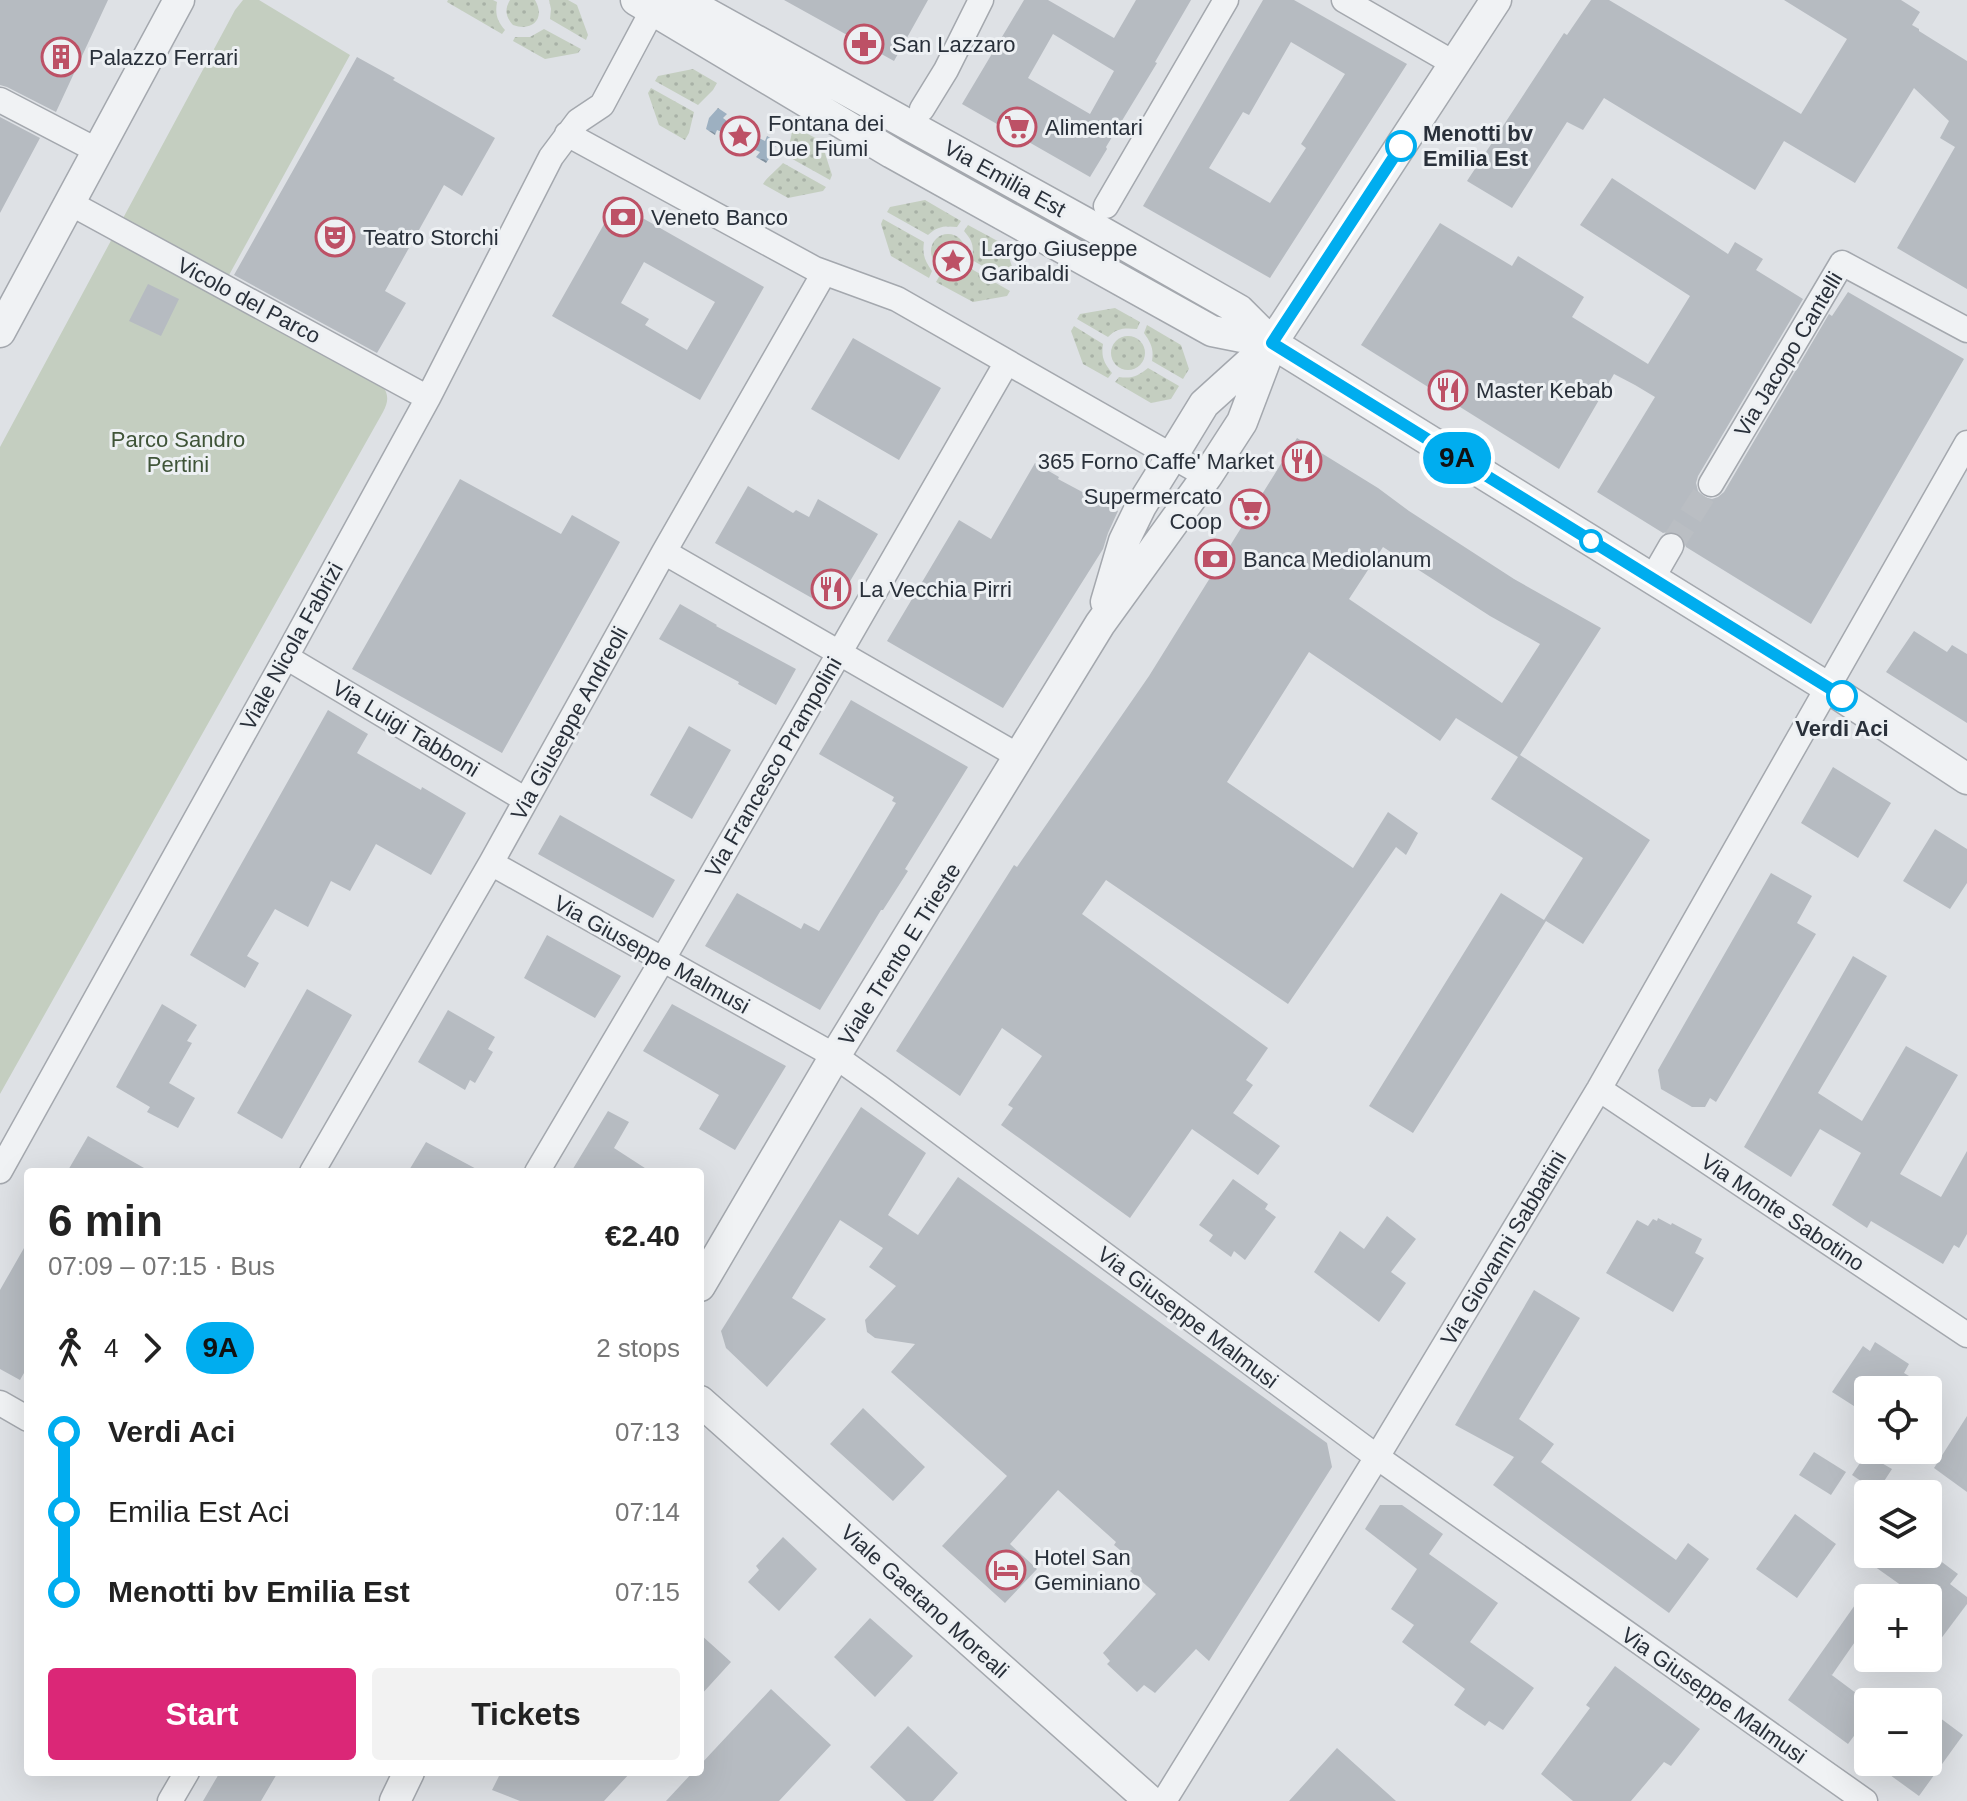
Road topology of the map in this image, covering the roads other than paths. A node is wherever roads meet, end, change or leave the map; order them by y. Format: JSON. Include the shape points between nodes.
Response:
{"nodes":[{"id":1,"x":179,"y":0,"type":"edge"},
{"id":2,"x":683,"y":0,"type":"edge"},
{"id":3,"x":981,"y":0,"type":"edge"},
{"id":4,"x":1226,"y":0,"type":"edge"},
{"id":5,"x":1344,"y":0,"type":"edge"},
{"id":6,"x":1496,"y":0,"type":"edge"},
{"id":7,"x":649,"y":3,"type":"edge"},
{"id":8,"x":1455,"y":64,"type":"junction"},
{"id":9,"x":0,"y":100,"type":"edge"},
{"id":10,"x":922,"y":109,"type":"dead end"},
{"id":11,"x":572,"y":128,"type":"junction"},
{"id":12,"x":98,"y":151,"type":"junction"},
{"id":13,"x":70,"y":203,"type":"junction"},
{"id":14,"x":1106,"y":206,"type":"dead end"},
{"id":15,"x":824,"y":273,"type":"junction"},
{"id":16,"x":1967,"y":330,"type":"edge"},
{"id":17,"x":0,"y":332,"type":"edge"},
{"id":18,"x":1272,"y":343,"type":"junction"},
{"id":19,"x":1007,"y":362,"type":"junction"},
{"id":20,"x":428,"y":398,"type":"junction"},
{"id":21,"x":1967,"y":443,"type":"edge"},
{"id":22,"x":1171,"y":457,"type":"junction"},
{"id":23,"x":1207,"y":476,"type":"junction"},
{"id":24,"x":1711,"y":484,"type":"tunnel mouth"},
{"id":25,"x":1671,"y":546,"type":"tunnel mouth"},
{"id":26,"x":664,"y":552,"type":"junction"},
{"id":27,"x":1652,"y":579,"type":"junction"},
{"id":28,"x":1100,"y":624,"type":"junction"},
{"id":29,"x":838,"y":653,"type":"junction"},
{"id":30,"x":286,"y":657,"type":"junction"},
{"id":31,"x":1827,"y":687,"type":"junction"},
{"id":32,"x":1020,"y":757,"type":"junction"},
{"id":33,"x":1967,"y":779,"type":"edge"},
{"id":34,"x":526,"y":800,"type":"junction"},
{"id":35,"x":491,"y":863,"type":"junction"},
{"id":36,"x":663,"y":959,"type":"junction"},
{"id":37,"x":835,"y":1056,"type":"junction"},
{"id":38,"x":1599,"y":1089,"type":"junction"},
{"id":39,"x":314,"y":1168,"type":"edge"},
{"id":40,"x":539,"y":1168,"type":"edge"},
{"id":41,"x":0,"y":1171,"type":"edge"},
{"id":42,"x":704,"y":1279,"type":"edge"},
{"id":43,"x":1967,"y":1335,"type":"edge"},
{"id":44,"x":0,"y":1403,"type":"edge"},
{"id":45,"x":704,"y":1405,"type":"edge"},
{"id":46,"x":24,"y":1417,"type":"edge"},
{"id":47,"x":1377,"y":1457,"type":"junction"},
{"id":48,"x":185,"y":1776,"type":"edge"},
{"id":49,"x":407,"y":1776,"type":"edge"},
{"id":50,"x":170,"y":1801,"type":"edge"},
{"id":51,"x":395,"y":1801,"type":"edge"},
{"id":52,"x":1150,"y":1801,"type":"edge"},
{"id":53,"x":1164,"y":1801,"type":"edge"},
{"id":54,"x":1865,"y":1801,"type":"edge"}],
"edges":[{"from":1,"to":12,"type":"street"},
{"from":2,"to":18,"type":"street","name":"Via Emilia Est","via":[[1239,310]]},
{"from":3,"to":10,"type":"street"},
{"from":4,"to":14,"type":"street"},
{"from":5,"to":8,"type":"street"},
{"from":6,"to":8,"type":"street"},
{"from":7,"to":11,"type":"street","via":[[602,105]]},
{"from":7,"to":18,"type":"street","via":[[892,153],[1212,331]]},
{"from":8,"to":18,"type":"street"},
{"from":9,"to":12,"type":"street"},
{"from":11,"to":15,"type":"street"},
{"from":11,"to":20,"type":"street","name":"Viale Nicola Fabrizi","via":[[551,157]]},
{"from":12,"to":13,"type":"street"},
{"from":13,"to":17,"type":"street"},
{"from":13,"to":20,"type":"street","name":"Vicolo del Parco"},
{"from":15,"to":19,"type":"street","via":[[897,299]]},
{"from":15,"to":26,"type":"street","name":"Via Giuseppe Andreoli"},
{"from":16,"to":24,"type":"street","name":"Via Jacopo Cantelli","via":[[1842,263]]},
{"from":18,"to":22,"type":"street","name":"Viale Trento E Trieste","via":[[1204,404]]},
{"from":18,"to":23,"type":"street","name":"Viale Trento E Trieste","via":[[1242,422]]},
{"from":18,"to":27,"type":"street","name":"Via Emilia Est"},
{"from":19,"to":22,"type":"street"},
{"from":19,"to":29,"type":"street","name":"Via Francesco Prampolini"},
{"from":20,"to":30,"type":"street","name":"Viale Nicola Fabrizi"},
{"from":21,"to":31,"type":"street","name":"Via Giovanni Sabbatini"},
{"from":22,"to":23,"type":"street"},
{"from":22,"to":28,"type":"street","name":"Viale Trento E Trieste","via":[[1124,541]]},
{"from":23,"to":28,"type":"street","name":"Viale Trento E Trieste"},
{"from":25,"to":27,"type":"street"},
{"from":26,"to":29,"type":"street"},
{"from":26,"to":34,"type":"street","name":"Via Giuseppe Andreoli"},
{"from":27,"to":31,"type":"street","name":"Via Emilia Est"},
{"from":28,"to":32,"type":"street","name":"Viale Trento E Trieste"},
{"from":29,"to":32,"type":"street"},
{"from":29,"to":36,"type":"street","name":"Via Francesco Prampolini"},
{"from":30,"to":34,"type":"street","name":"Via Luigi Tabboni"},
{"from":30,"to":41,"type":"street","name":"Viale Nicola Fabrizi"},
{"from":31,"to":33,"type":"street","name":"Via Emilia Est"},
{"from":31,"to":38,"type":"street","name":"Via Giovanni Sabbatini"},
{"from":32,"to":37,"type":"street","name":"Viale Trento E Trieste"},
{"from":34,"to":35,"type":"street","name":"Via Giuseppe Andreoli"},
{"from":35,"to":36,"type":"street","name":"Via Giuseppe Malmusi"},
{"from":35,"to":39,"type":"street","name":"Via Giuseppe Andreoli"},
{"from":36,"to":37,"type":"street","name":"Via Giuseppe Malmusi"},
{"from":36,"to":40,"type":"street","name":"Via Francesco Prampolini"},
{"from":37,"to":42,"type":"street","name":"Viale Trento E Trieste"},
{"from":37,"to":47,"type":"street","name":"Via Giuseppe Malmusi"},
{"from":38,"to":43,"type":"street","name":"Via Monte Sabotino"},
{"from":38,"to":47,"type":"street","name":"Via Giovanni Sabbatini"},
{"from":44,"to":46,"type":"street"},
{"from":45,"to":52,"type":"street","name":"Viale Gaetano Moreali"},
{"from":47,"to":53,"type":"street","name":"Via Giovanni Sabbatini"},
{"from":47,"to":54,"type":"street","name":"Via Giuseppe Malmusi"},
{"from":48,"to":50,"type":"street"},
{"from":49,"to":51,"type":"street"}]}
